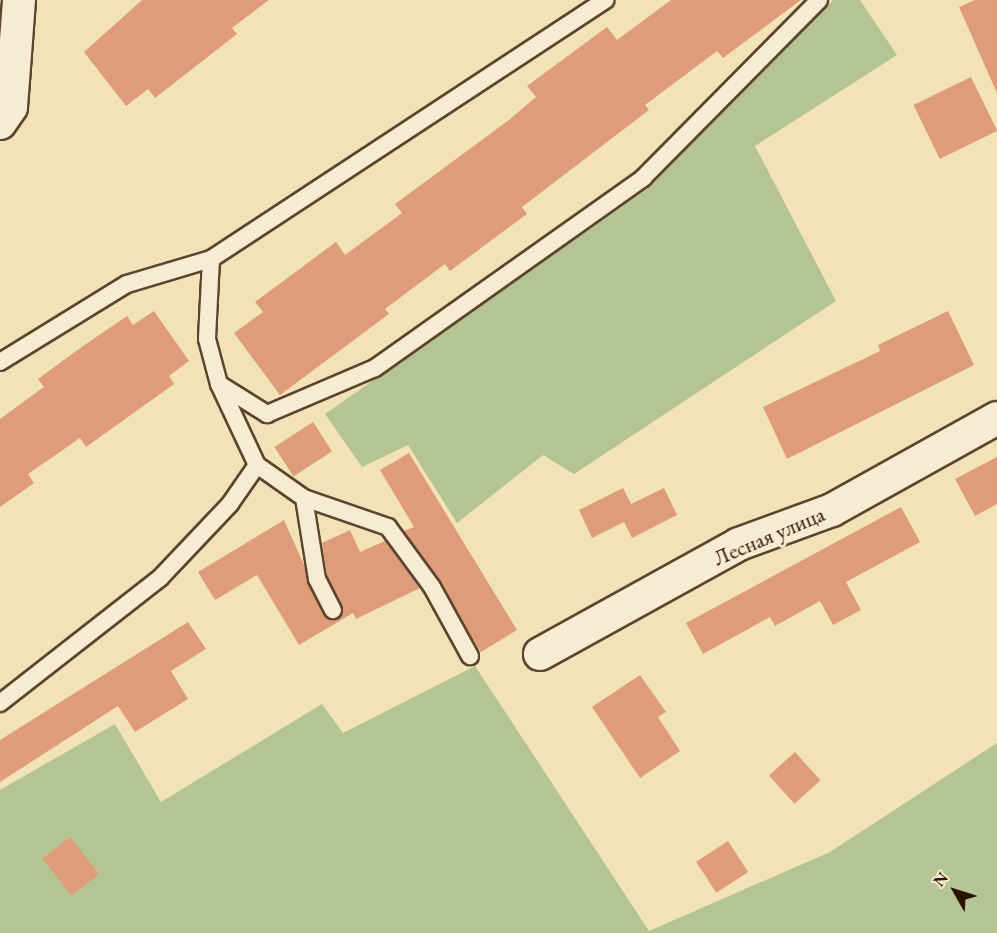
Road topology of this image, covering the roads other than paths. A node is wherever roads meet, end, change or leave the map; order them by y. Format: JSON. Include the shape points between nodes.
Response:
{"nodes":[{"id":1,"x":19,"y":0,"type":"edge"},
{"id":2,"x":606,"y":0,"type":"edge"},
{"id":3,"x":819,"y":0,"type":"edge"},
{"id":4,"x":0,"y":123,"type":"edge"},
{"id":5,"x":211,"y":259,"type":"junction"},
{"id":6,"x":0,"y":362,"type":"edge"},
{"id":7,"x":219,"y":384,"type":"junction"},
{"id":8,"x":997,"y":418,"type":"edge"},
{"id":9,"x":257,"y":465,"type":"junction"},
{"id":10,"x":304,"y":498,"type":"junction"},
{"id":11,"x":333,"y":610,"type":"dead end"},
{"id":12,"x":540,"y":654,"type":"dead end"},
{"id":13,"x":470,"y":656,"type":"dead end"},
{"id":14,"x":0,"y":704,"type":"edge"}],
"edges":[{"from":1,"to":4,"type":"street","via":[[11,107]]},
{"from":2,"to":5,"type":"lane"},
{"from":3,"to":7,"type":"lane","via":[[643,178],[375,368],[267,414]]},
{"from":5,"to":6,"type":"lane","via":[[127,284]]},
{"from":5,"to":7,"type":"lane","via":[[207,339]]},
{"from":7,"to":9,"type":"lane"},
{"from":8,"to":12,"type":"street","name":"Лесная улица","via":[[832,510],[739,544]]},
{"from":9,"to":10,"type":"lane"},
{"from":9,"to":14,"type":"lane","via":[[230,504],[160,578]]},
{"from":10,"to":11,"type":"lane","via":[[317,579]]},
{"from":10,"to":13,"type":"lane","via":[[388,527],[432,587]]}]}
